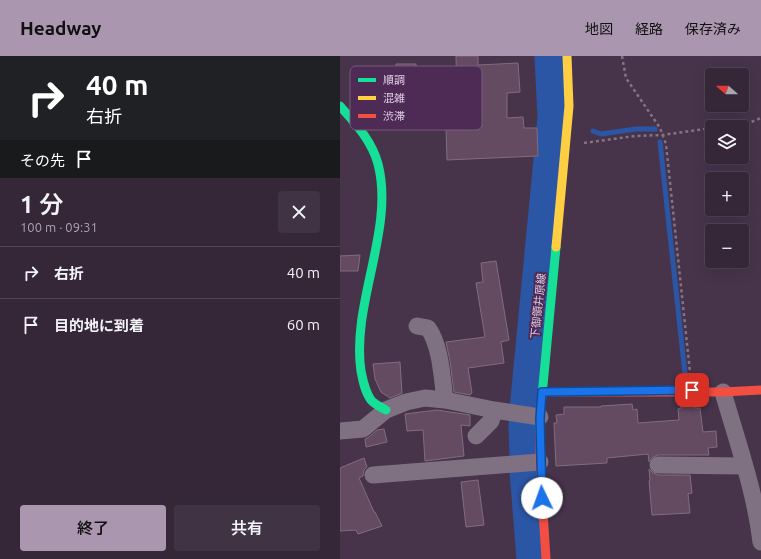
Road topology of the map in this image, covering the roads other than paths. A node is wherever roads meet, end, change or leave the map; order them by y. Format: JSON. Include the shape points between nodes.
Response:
{"nodes":[{"id":1,"x":568,"y":56,"type":"edge"},
{"id":2,"x":340,"y":106,"type":"edge"},
{"id":3,"x":350,"y":118,"type":"edge"},
{"id":4,"x":360,"y":130,"type":"edge"},
{"id":5,"x":417,"y":326,"type":"dead end"},
{"id":6,"x":761,"y":390,"type":"edge"},
{"id":7,"x":542,"y":392,"type":"junction"},
{"id":8,"x":723,"y":392,"type":"junction"},
{"id":9,"x":445,"y":400,"type":"junction"},
{"id":10,"x":386,"y":410,"type":"junction"},
{"id":11,"x":494,"y":410,"type":"junction"},
{"id":12,"x":540,"y":418,"type":"junction"},
{"id":13,"x":340,"y":431,"type":"edge"},
{"id":14,"x":476,"y":436,"type":"dead end"},
{"id":15,"x":540,"y":462,"type":"junction"},
{"id":16,"x":658,"y":465,"type":"dead end"},
{"id":17,"x":744,"y":466,"type":"junction"},
{"id":18,"x":373,"y":475,"type":"dead end"},
{"id":19,"x":761,"y":542,"type":"edge"},
{"id":20,"x":546,"y":559,"type":"edge"}],
"edges":[{"from":1,"to":7,"type":"street","name":"下御領井原線","via":[[566,144]]},
{"from":2,"to":3,"type":"street"},
{"from":4,"to":10,"type":"street","via":[[369,141],[378,163],[382,187],[380,220],[366,288],[359,365],[363,385],[372,401]]},
{"from":5,"to":9,"type":"street","via":[[428,328],[431,332],[441,366]]},
{"from":6,"to":8,"type":"street"},
{"from":7,"to":8,"type":"street"},
{"from":7,"to":12,"type":"street","name":"下御領井原線"},
{"from":8,"to":17,"type":"street"},
{"from":9,"to":10,"type":"street","via":[[425,398]]},
{"from":9,"to":11,"type":"street"},
{"from":10,"to":13,"type":"street","via":[[363,429]]},
{"from":11,"to":12,"type":"street"},
{"from":11,"to":14,"type":"street","via":[[491,421]]},
{"from":12,"to":15,"type":"street","name":"下御領井原線"},
{"from":15,"to":18,"type":"street"},
{"from":15,"to":20,"type":"street","name":"下御領井原線"},
{"from":16,"to":17,"type":"street"},
{"from":17,"to":19,"type":"street"}]}
